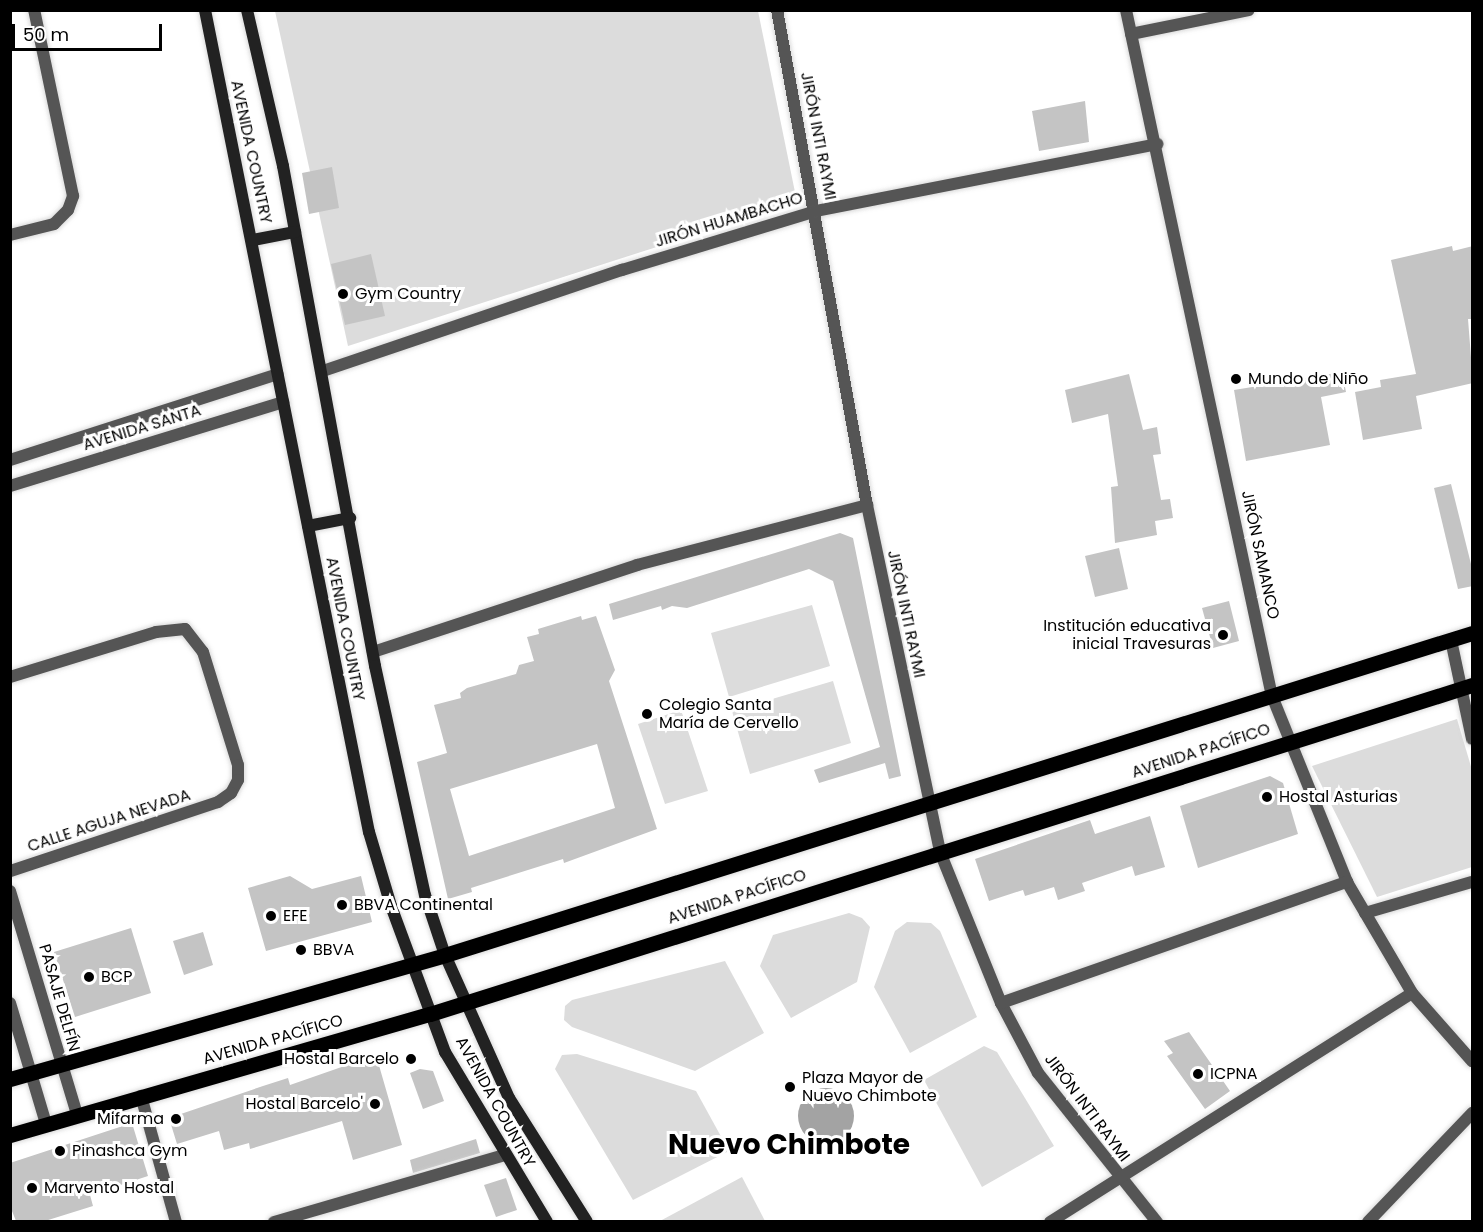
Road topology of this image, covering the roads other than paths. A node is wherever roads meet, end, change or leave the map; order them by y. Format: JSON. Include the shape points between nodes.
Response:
{"nodes":[{"id":1,"x":34,"y":10,"type":"edge"},
{"id":2,"x":205,"y":10,"type":"edge"},
{"id":3,"x":247,"y":10,"type":"edge"},
{"id":4,"x":777,"y":10,"type":"edge"},
{"id":5,"x":1126,"y":10,"type":"edge"},
{"id":6,"x":1249,"y":10,"type":"edge"},
{"id":7,"x":1131,"y":34,"type":"junction"},
{"id":8,"x":1157,"y":144,"type":"junction"},
{"id":9,"x":816,"y":211,"type":"junction"},
{"id":10,"x":295,"y":232,"type":"junction"},
{"id":11,"x":10,"y":235,"type":"edge"},
{"id":12,"x":253,"y":240,"type":"junction"},
{"id":13,"x":323,"y":371,"type":"junction"},
{"id":14,"x":278,"y":374,"type":"junction"},
{"id":15,"x":283,"y":402,"type":"junction"},
{"id":16,"x":10,"y":460,"type":"edge"},
{"id":17,"x":10,"y":486,"type":"edge"},
{"id":18,"x":867,"y":505,"type":"junction"},
{"id":19,"x":350,"y":518,"type":"junction"},
{"id":20,"x":308,"y":526,"type":"junction"},
{"id":21,"x":1473,"y":633,"type":"edge"},
{"id":22,"x":1451,"y":640,"type":"junction"},
{"id":23,"x":373,"y":652,"type":"junction"},
{"id":24,"x":10,"y":677,"type":"edge"},
{"id":25,"x":1466,"y":687,"type":"edge"},
{"id":26,"x":1272,"y":696,"type":"junction"},
{"id":27,"x":1473,"y":739,"type":"edge"},
{"id":28,"x":1288,"y":742,"type":"junction"},
{"id":29,"x":928,"y":805,"type":"junction"},
{"id":30,"x":940,"y":852,"type":"junction"},
{"id":31,"x":10,"y":870,"type":"edge"},
{"id":32,"x":1347,"y":882,"type":"junction"},
{"id":33,"x":1473,"y":882,"type":"edge"},
{"id":34,"x":10,"y":891,"type":"edge"},
{"id":35,"x":1365,"y":913,"type":"junction"},
{"id":36,"x":445,"y":955,"type":"junction"},
{"id":37,"x":412,"y":964,"type":"junction"},
{"id":38,"x":1412,"y":993,"type":"junction"},
{"id":39,"x":465,"y":1002,"type":"junction"},
{"id":40,"x":10,"y":1003,"type":"edge"},
{"id":41,"x":1001,"y":1003,"type":"junction"},
{"id":42,"x":430,"y":1014,"type":"junction"},
{"id":43,"x":1473,"y":1061,"type":"edge"},
{"id":44,"x":61,"y":1064,"type":"junction"},
{"id":45,"x":31,"y":1072,"type":"junction"},
{"id":46,"x":10,"y":1079,"type":"edge"},
{"id":47,"x":141,"y":1096,"type":"junction"},
{"id":48,"x":1473,"y":1113,"type":"edge"},
{"id":49,"x":76,"y":1115,"type":"junction"},
{"id":50,"x":46,"y":1124,"type":"junction"},
{"id":51,"x":10,"y":1135,"type":"edge"},
{"id":52,"x":504,"y":1155,"type":"junction"},
{"id":53,"x":1120,"y":1179,"type":"junction"},
{"id":54,"x":176,"y":1221,"type":"edge"},
{"id":55,"x":274,"y":1221,"type":"edge"},
{"id":56,"x":547,"y":1221,"type":"edge"},
{"id":57,"x":587,"y":1221,"type":"edge"},
{"id":58,"x":1050,"y":1221,"type":"edge"},
{"id":59,"x":1157,"y":1221,"type":"edge"},
{"id":60,"x":1368,"y":1221,"type":"edge"}],
"edges":[{"from":1,"to":11,"type":"street","via":[[73,196],[68,210],[54,224]]},
{"from":2,"to":12,"type":"main road","name":"AVENIDA COUNTRY"},
{"from":3,"to":10,"type":"main road","name":"AVENIDA COUNTRY"},
{"from":4,"to":9,"type":"street","name":"JIRÓN INTI RAYMI"},
{"from":5,"to":7,"type":"street","name":"JIRÓN SAMANCO"},
{"from":6,"to":7,"type":"street"},
{"from":7,"to":8,"type":"street","name":"JIRÓN SAMANCO"},
{"from":8,"to":9,"type":"street","name":"JIRÓN HUAMBACHO"},
{"from":8,"to":26,"type":"street","name":"JIRÓN SAMANCO"},
{"from":9,"to":13,"type":"street","name":"JIRÓN HUAMBACHO","via":[[622,270]]},
{"from":9,"to":18,"type":"street","name":"JIRÓN INTI RAYMI"},
{"from":10,"to":12,"type":"main road"},
{"from":10,"to":13,"type":"main road","name":"AVENIDA COUNTRY"},
{"from":12,"to":14,"type":"main road","name":"AVENIDA COUNTRY"},
{"from":13,"to":19,"type":"main road","name":"AVENIDA COUNTRY"},
{"from":14,"to":15,"type":"main road","name":"AVENIDA COUNTRY"},
{"from":14,"to":16,"type":"street","name":"AVENIDA SANTA"},
{"from":15,"to":17,"type":"street","name":"AVENIDA SANTA"},
{"from":15,"to":20,"type":"main road","name":"AVENIDA COUNTRY"},
{"from":18,"to":23,"type":"street","via":[[637,565]]},
{"from":18,"to":29,"type":"street","name":"JIRÓN INTI RAYMI"},
{"from":19,"to":20,"type":"main road"},
{"from":19,"to":23,"type":"main road","name":"AVENIDA COUNTRY"},
{"from":20,"to":37,"type":"main road","name":"AVENIDA COUNTRY","via":[[369,832]]},
{"from":21,"to":22,"type":"main road","name":"AVENIDA PACÍFICO"},
{"from":22,"to":25,"type":"street"},
{"from":22,"to":26,"type":"main road","name":"AVENIDA PACÍFICO"},
{"from":23,"to":36,"type":"main road","name":"AVENIDA COUNTRY","via":[[425,895]]},
{"from":24,"to":31,"type":"street","name":"CALLE AGUJA NEVADA","via":[[156,632],[185,629],[203,652],[238,765],[238,780],[231,793],[218,802]]},
{"from":25,"to":27,"type":"street"},
{"from":25,"to":28,"type":"main road","name":"AVENIDA PACÍFICO"},
{"from":26,"to":28,"type":"street","name":"JIRÓN SAMANCO"},
{"from":26,"to":29,"type":"main road","name":"AVENIDA PACÍFICO"},
{"from":28,"to":30,"type":"main road","name":"AVENIDA PACÍFICO"},
{"from":28,"to":32,"type":"street","name":"JIRÓN SAMANCO"},
{"from":29,"to":30,"type":"street","name":"JIRÓN INTI RAYMI"},
{"from":29,"to":36,"type":"main road","name":"AVENIDA PACÍFICO"},
{"from":30,"to":39,"type":"main road","name":"AVENIDA PACÍFICO"},
{"from":30,"to":41,"type":"street","name":"JIRÓN INTI RAYMI"},
{"from":32,"to":35,"type":"street","name":"JIRÓN SAMANCO"},
{"from":32,"to":41,"type":"street"},
{"from":33,"to":35,"type":"street"},
{"from":34,"to":44,"type":"street","name":"PASAJE DELFÍN"},
{"from":35,"to":38,"type":"street","name":"JIRÓN SAMANCO"},
{"from":36,"to":37,"type":"main road","name":"AVENIDA PACÍFICO"},
{"from":36,"to":39,"type":"main road","name":"AVENIDA COUNTRY"},
{"from":37,"to":42,"type":"main road","name":"AVENIDA COUNTRY"},
{"from":37,"to":44,"type":"main road","name":"AVENIDA PACÍFICO"},
{"from":38,"to":43,"type":"street","name":"JIRÓN SAMANCO"},
{"from":38,"to":53,"type":"street"},
{"from":39,"to":42,"type":"main road","name":"AVENIDA PACÍFICO"},
{"from":39,"to":57,"type":"main road","name":"AVENIDA COUNTRY","via":[[508,1098]]},
{"from":40,"to":45,"type":"street"},
{"from":41,"to":53,"type":"street","name":"JIRÓN INTI RAYMI","via":[[1038,1073]]},
{"from":42,"to":47,"type":"main road","name":"AVENIDA PACÍFICO"},
{"from":42,"to":52,"type":"main road","name":"AVENIDA COUNTRY","via":[[445,1052]]},
{"from":44,"to":45,"type":"main road","name":"AVENIDA PACÍFICO"},
{"from":44,"to":49,"type":"street","name":"PASAJE DELFÍN"},
{"from":45,"to":46,"type":"main road","name":"AVENIDA PACÍFICO"},
{"from":45,"to":50,"type":"street"},
{"from":47,"to":49,"type":"main road","name":"AVENIDA PACÍFICO"},
{"from":47,"to":54,"type":"street"},
{"from":48,"to":60,"type":"street"},
{"from":49,"to":50,"type":"main road","name":"AVENIDA PACÍFICO"},
{"from":50,"to":51,"type":"main road","name":"AVENIDA PACÍFICO"},
{"from":52,"to":55,"type":"street"},
{"from":52,"to":56,"type":"main road","name":"AVENIDA COUNTRY"},
{"from":53,"to":58,"type":"street"},
{"from":53,"to":59,"type":"street","name":"JIRÓN INTI RAYMI"}]}
